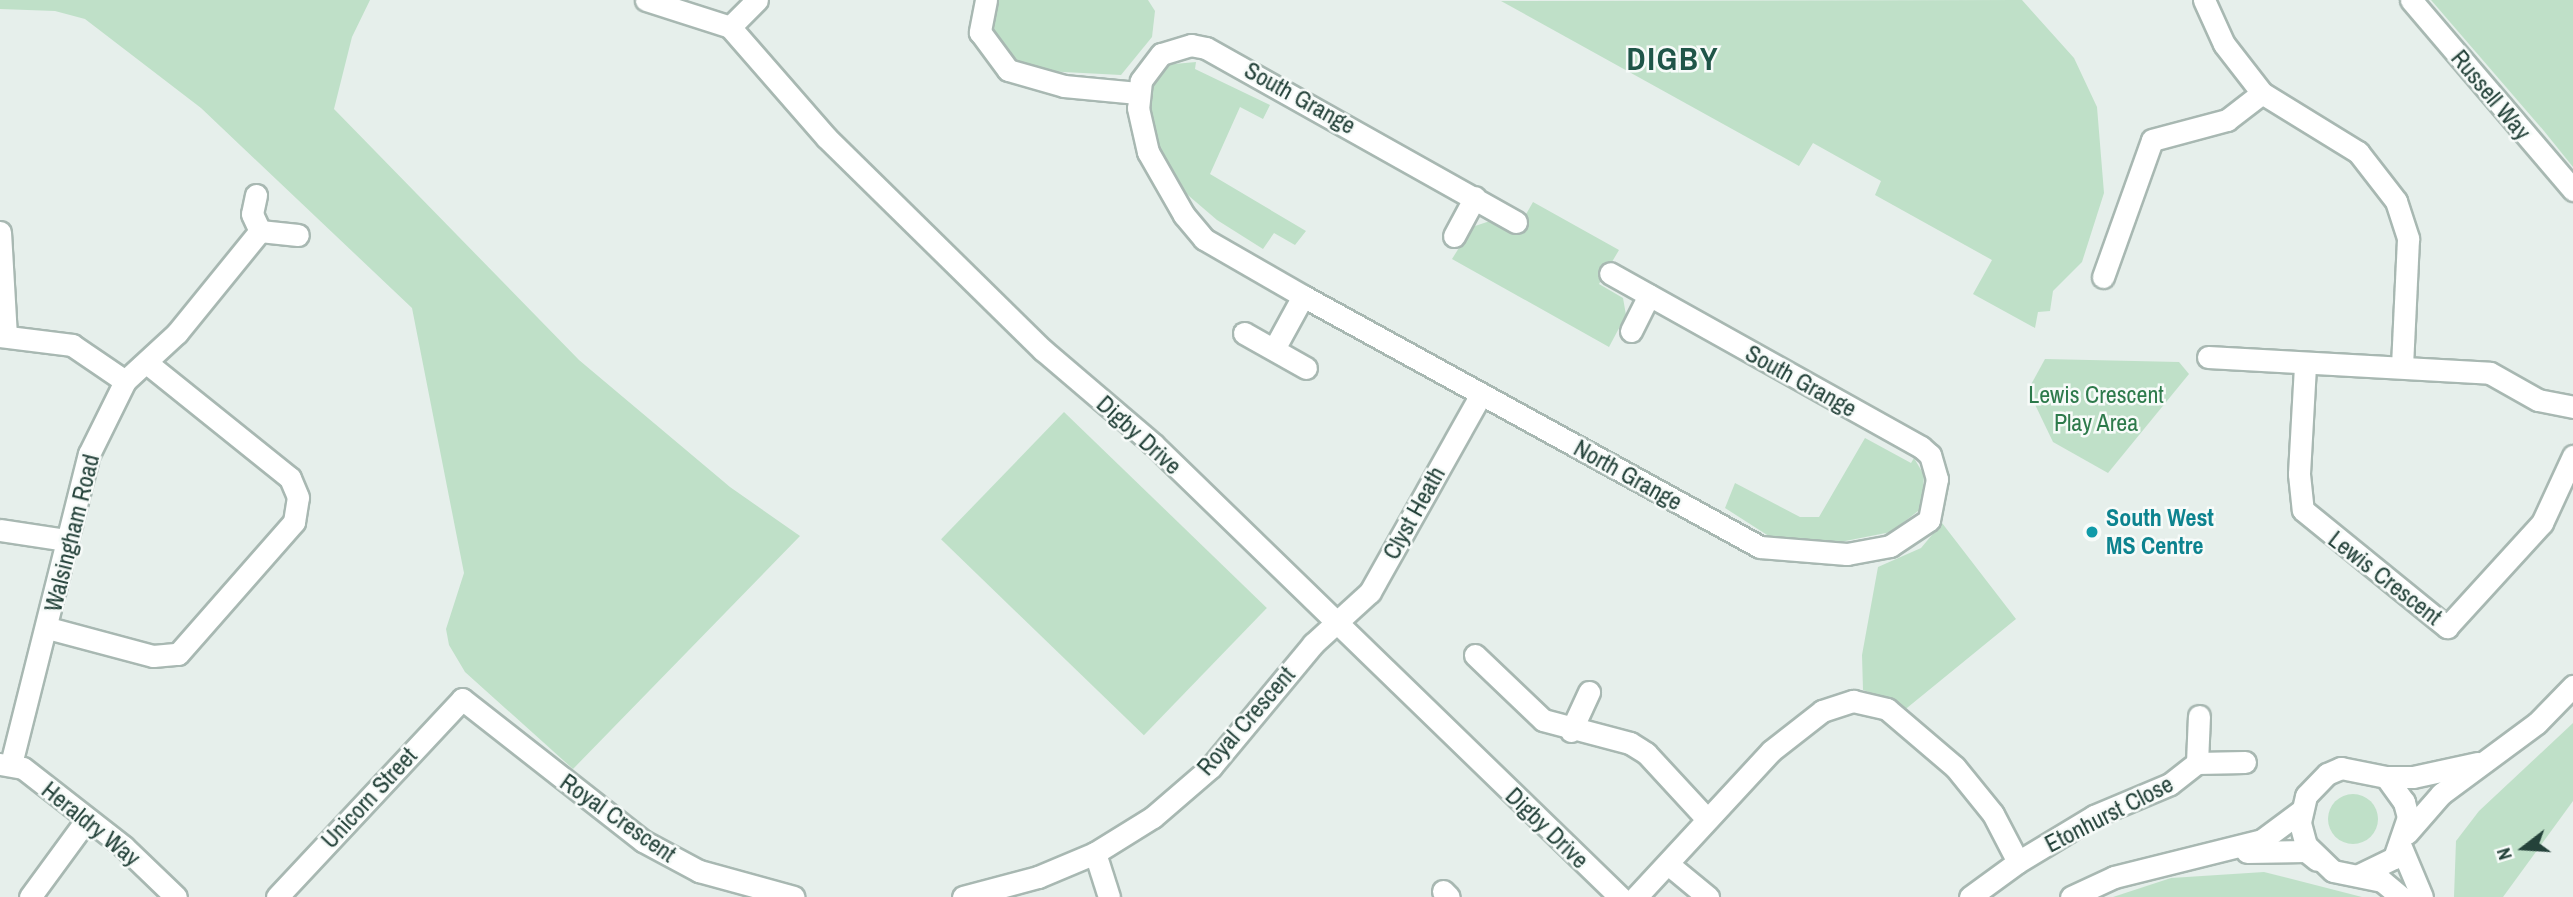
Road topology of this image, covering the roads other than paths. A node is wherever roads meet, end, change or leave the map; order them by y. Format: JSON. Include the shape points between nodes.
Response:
{"nodes":[{"id":1,"x":646,"y":0,"type":"edge"},
{"id":2,"x":757,"y":0,"type":"edge"},
{"id":3,"x":986,"y":0,"type":"edge"},
{"id":4,"x":2204,"y":0,"type":"edge"},
{"id":5,"x":2411,"y":0,"type":"edge"},
{"id":6,"x":730,"y":27,"type":"junction"},
{"id":7,"x":1138,"y":93,"type":"junction"},
{"id":8,"x":2262,"y":93,"type":"junction"},
{"id":9,"x":2573,"y":190,"type":"edge"},
{"id":10,"x":256,"y":195,"type":"dead end"},
{"id":11,"x":1475,"y":197,"type":"junction"},
{"id":12,"x":1516,"y":222,"type":"dead end"},
{"id":13,"x":260,"y":230,"type":"junction"},
{"id":14,"x":0,"y":232,"type":"edge"},
{"id":15,"x":298,"y":235,"type":"dead end"},
{"id":16,"x":1454,"y":236,"type":"dead end"},
{"id":17,"x":1610,"y":272,"type":"dead end"},
{"id":18,"x":2103,"y":277,"type":"dead end"},
{"id":19,"x":1649,"y":295,"type":"junction"},
{"id":20,"x":1303,"y":296,"type":"junction"},
{"id":21,"x":1632,"y":331,"type":"dead end"},
{"id":22,"x":1244,"y":333,"type":"dead end"},
{"id":23,"x":3,"y":336,"type":"edge"},
{"id":24,"x":1274,"y":349,"type":"junction"},
{"id":25,"x":2208,"y":357,"type":"dead end"},
{"id":26,"x":147,"y":363,"type":"junction"},
{"id":27,"x":2305,"y":366,"type":"junction"},
{"id":28,"x":2402,"y":367,"type":"junction"},
{"id":29,"x":1306,"y":368,"type":"dead end"},
{"id":30,"x":125,"y":381,"type":"junction"},
{"id":31,"x":1481,"y":394,"type":"junction"},
{"id":32,"x":2573,"y":407,"type":"edge"},
{"id":33,"x":2573,"y":456,"type":"edge"},
{"id":34,"x":1937,"y":479,"type":"joint"},
{"id":35,"x":0,"y":530,"type":"edge"},
{"id":36,"x":66,"y":540,"type":"junction"},
{"id":37,"x":1336,"y":624,"type":"junction"},
{"id":38,"x":48,"y":628,"type":"junction"},
{"id":39,"x":1475,"y":656,"type":"dead end"},
{"id":40,"x":2573,"y":686,"type":"edge"},
{"id":41,"x":1589,"y":692,"type":"dead end"},
{"id":42,"x":462,"y":699,"type":"joint"},
{"id":43,"x":2199,"y":716,"type":"dead end"},
{"id":44,"x":1571,"y":731,"type":"junction"},
{"id":45,"x":2489,"y":760,"type":"junction"},
{"id":46,"x":2245,"y":762,"type":"dead end"},
{"id":47,"x":2197,"y":763,"type":"junction"},
{"id":48,"x":6,"y":764,"type":"edge"},
{"id":49,"x":2386,"y":777,"type":"junction"},
{"id":50,"x":2301,"y":811,"type":"junction"},
{"id":51,"x":1705,"y":817,"type":"junction"},
{"id":52,"x":87,"y":819,"type":"junction"},
{"id":53,"x":2404,"y":840,"type":"junction"},
{"id":54,"x":1095,"y":853,"type":"junction"},
{"id":55,"x":2222,"y":854,"type":"junction"},
{"id":56,"x":2018,"y":862,"type":"junction"},
{"id":57,"x":1668,"y":864,"type":"junction"},
{"id":58,"x":2321,"y":864,"type":"junction"},
{"id":59,"x":2359,"y":874,"type":"junction"},
{"id":60,"x":999,"y":892,"type":"edge"},
{"id":61,"x":30,"y":897,"type":"edge"},
{"id":62,"x":176,"y":897,"type":"edge"},
{"id":63,"x":277,"y":897,"type":"edge"},
{"id":64,"x":794,"y":897,"type":"edge"},
{"id":65,"x":963,"y":897,"type":"edge"},
{"id":66,"x":1109,"y":897,"type":"edge"},
{"id":67,"x":1620,"y":897,"type":"edge"},
{"id":68,"x":1636,"y":897,"type":"edge"},
{"id":69,"x":1708,"y":897,"type":"edge"},
{"id":70,"x":1970,"y":897,"type":"edge"},
{"id":71,"x":2071,"y":897,"type":"edge"},
{"id":72,"x":2401,"y":897,"type":"edge"},
{"id":73,"x":2422,"y":897,"type":"edge"}],
"edges":[{"from":1,"to":6,"type":"street"},
{"from":2,"to":6,"type":"street"},
{"from":3,"to":7,"type":"street","via":[[981,32],[1008,70],[1064,86]]},
{"from":4,"to":8,"type":"street","via":[[2224,44]]},
{"from":5,"to":9,"type":"street","name":"Russell Way"},
{"from":6,"to":37,"type":"street","name":"Digby Drive","via":[[836,148]]},
{"from":7,"to":11,"type":"street","name":"South Grange","via":[[1146,68],[1161,54],[1191,45],[1206,48]]},
{"from":7,"to":20,"type":"street","name":"North Grange","via":[[1148,152],[1184,215],[1204,239]]},
{"from":8,"to":18,"type":"street","via":[[2227,120],[2152,140]]},
{"from":8,"to":28,"type":"street","via":[[2358,152],[2396,201],[2408,239]]},
{"from":10,"to":13,"type":"street","via":[[252,214]]},
{"from":11,"to":12,"type":"street","name":"South Grange"},
{"from":11,"to":16,"type":"street"},
{"from":13,"to":15,"type":"street"},
{"from":13,"to":26,"type":"street","name":"Walsingham Road"},
{"from":14,"to":23,"type":"street"},
{"from":17,"to":19,"type":"street","name":"South Grange"},
{"from":19,"to":21,"type":"street"},
{"from":19,"to":34,"type":"street","name":"South Grange","via":[[1920,447],[1930,455]]},
{"from":20,"to":24,"type":"street"},
{"from":20,"to":31,"type":"street","name":"North Grange"},
{"from":22,"to":24,"type":"street"},
{"from":23,"to":30,"type":"street","via":[[72,345]]},
{"from":24,"to":29,"type":"street"},
{"from":25,"to":27,"type":"street"},
{"from":26,"to":30,"type":"street","name":"Walsingham Road"},
{"from":26,"to":38,"type":"street","via":[[290,478],[298,497],[295,522],[191,646],[178,654],[153,656]]},
{"from":27,"to":28,"type":"street"},
{"from":27,"to":33,"type":"street","name":"Lewis Crescent","via":[[2299,474],[2303,510],[2447,627],[2542,523]]},
{"from":28,"to":32,"type":"street","via":[[2490,373],[2538,400]]},
{"from":30,"to":36,"type":"street","name":"Walsingham Road","via":[[89,454]]},
{"from":31,"to":34,"type":"street","name":"North Grange","via":[[1776,551],[1847,554],[1890,546],[1929,520]]},
{"from":31,"to":37,"type":"street","name":"Clyst Heath","via":[[1370,592]]},
{"from":35,"to":36,"type":"street"},
{"from":36,"to":38,"type":"street","name":"Walsingham Road"},
{"from":37,"to":54,"type":"street","name":"Royal Crescent","via":[[1312,644],[1211,767],[1153,817]]},
{"from":37,"to":67,"type":"street","name":"Digby Drive"},
{"from":38,"to":48,"type":"street","name":"Walsingham Road"},
{"from":39,"to":44,"type":"street","via":[[1530,710]]},
{"from":40,"to":45,"type":"street"},
{"from":41,"to":44,"type":"street"},
{"from":42,"to":63,"type":"street","name":"Unicorn Street"},
{"from":42,"to":64,"type":"street","name":"Royal Crescent","via":[[643,841],[699,871]]},
{"from":43,"to":47,"type":"street","name":"Etonhurst Close"},
{"from":44,"to":51,"type":"street","via":[[1612,738],[1646,753]]},
{"from":45,"to":49,"type":"street","via":[[2424,776]]},
{"from":45,"to":53,"type":"street","via":[[2441,794]]},
{"from":46,"to":47,"type":"street","name":"Etonhurst Close"},
{"from":47,"to":56,"type":"street","name":"Etonhurst Close","via":[[2170,784],[2094,816]]},
{"from":48,"to":52,"type":"street","name":"Heraldry Way"},
{"from":49,"to":50,"type":"street","via":[[2357,767],[2334,771],[2315,783]]},
{"from":49,"to":53,"type":"street","via":[[2404,802]]},
{"from":50,"to":55,"type":"street","via":[[2262,840]]},
{"from":50,"to":58,"type":"street","via":[[2302,834]]},
{"from":51,"to":56,"type":"street","name":"Etonhurst Close","via":[[1810,719],[1853,701],[1872,703],[1887,709],[1955,767],[1993,814]]},
{"from":51,"to":57,"type":"street","name":"Etonhurst Close"},
{"from":52,"to":61,"type":"street"},
{"from":52,"to":62,"type":"street","name":"Heraldry Way"},
{"from":53,"to":59,"type":"street","via":[[2383,866]]},
{"from":53,"to":73,"type":"street"},
{"from":54,"to":60,"type":"street","name":"Royal Crescent"},
{"from":54,"to":66,"type":"street"},
{"from":55,"to":58,"type":"street","via":[[2306,851]]},
{"from":55,"to":71,"type":"street","via":[[2114,877]]},
{"from":56,"to":70,"type":"street","name":"Etonhurst Close"},
{"from":57,"to":68,"type":"street","name":"Etonhurst Close"},
{"from":57,"to":69,"type":"street"},
{"from":58,"to":59,"type":"street"},
{"from":59,"to":72,"type":"street","via":[[2382,881]]},
{"from":60,"to":65,"type":"street","name":"Royal Crescent"}]}
